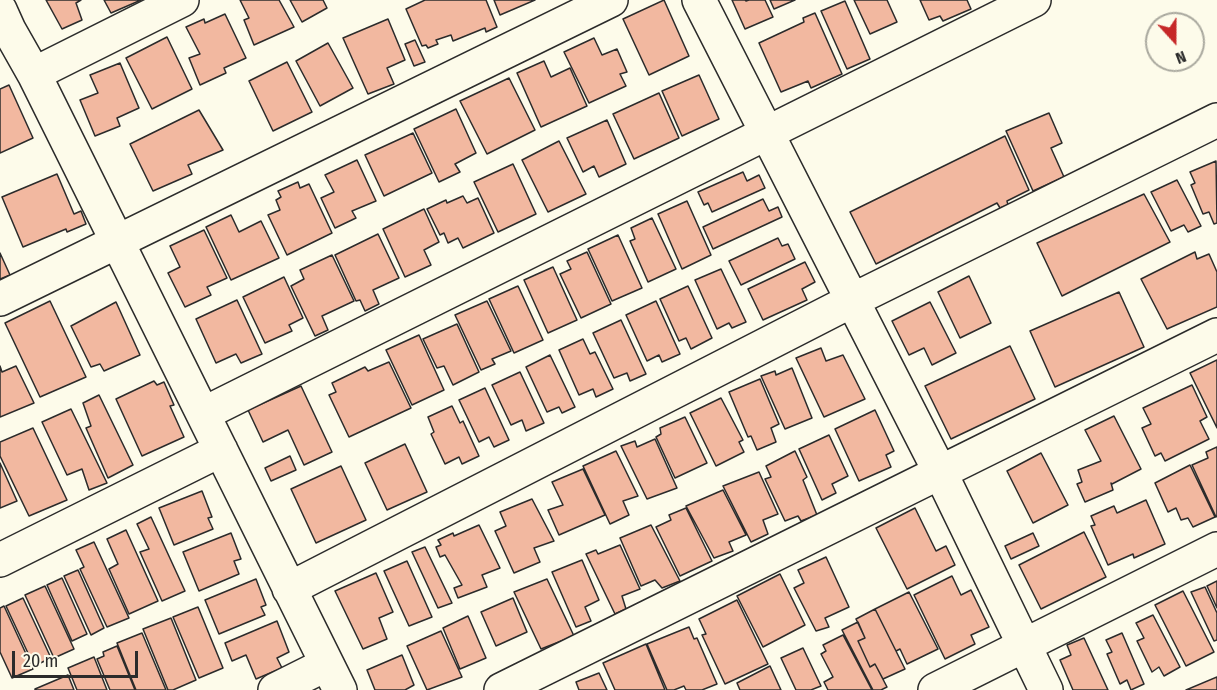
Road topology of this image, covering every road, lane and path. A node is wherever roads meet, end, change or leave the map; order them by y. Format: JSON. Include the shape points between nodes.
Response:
{"nodes":[{"id":1,"x":182,"y":0,"type":"edge"},
{"id":2,"x":611,"y":0,"type":"edge"},
{"id":3,"x":699,"y":0,"type":"edge"},
{"id":4,"x":1034,"y":0,"type":"edge"},
{"id":5,"x":3,"y":25,"type":"edge"},
{"id":6,"x":34,"y":74,"type":"junction"},
{"id":7,"x":1217,"y":120,"type":"edge"},
{"id":8,"x":767,"y":133,"type":"junction"},
{"id":9,"x":117,"y":243,"type":"junction"},
{"id":10,"x":0,"y":299,"type":"edge"},
{"id":11,"x":853,"y":300,"type":"junction"},
{"id":12,"x":1217,"y":335,"type":"edge"},
{"id":13,"x":203,"y":414,"type":"junction"},
{"id":14,"x":221,"y":450,"type":"junction"},
{"id":15,"x":940,"y":472,"type":"junction"},
{"id":16,"x":1217,"y":549,"type":"edge"},
{"id":17,"x":0,"y":560,"type":"edge"},
{"id":18,"x":290,"y":589,"type":"junction"},
{"id":19,"x":1024,"y":646,"type":"junction"},
{"id":20,"x":333,"y":677,"type":"edge"},
{"id":21,"x":275,"y":690,"type":"edge"},
{"id":22,"x":501,"y":690,"type":"edge"},
{"id":23,"x":935,"y":690,"type":"edge"},
{"id":24,"x":1046,"y":690,"type":"edge"}],
"edges":[{"from":1,"to":6,"type":"street"},
{"from":2,"to":9,"type":"street"},
{"from":3,"to":8,"type":"street"},
{"from":4,"to":8,"type":"street"},
{"from":5,"to":6,"type":"street"},
{"from":6,"to":9,"type":"street"},
{"from":7,"to":11,"type":"street"},
{"from":8,"to":11,"type":"street"},
{"from":8,"to":13,"type":"street"},
{"from":9,"to":10,"type":"street"},
{"from":9,"to":13,"type":"street"},
{"from":11,"to":15,"type":"street"},
{"from":11,"to":18,"type":"street"},
{"from":12,"to":15,"type":"street"},
{"from":13,"to":14,"type":"street"},
{"from":14,"to":17,"type":"street"},
{"from":14,"to":18,"type":"street"},
{"from":15,"to":19,"type":"street"},
{"from":15,"to":22,"type":"street"},
{"from":16,"to":19,"type":"street"},
{"from":18,"to":20,"type":"street"},
{"from":19,"to":23,"type":"street"},
{"from":19,"to":24,"type":"street"},
{"from":20,"to":21,"type":"street"}]}
